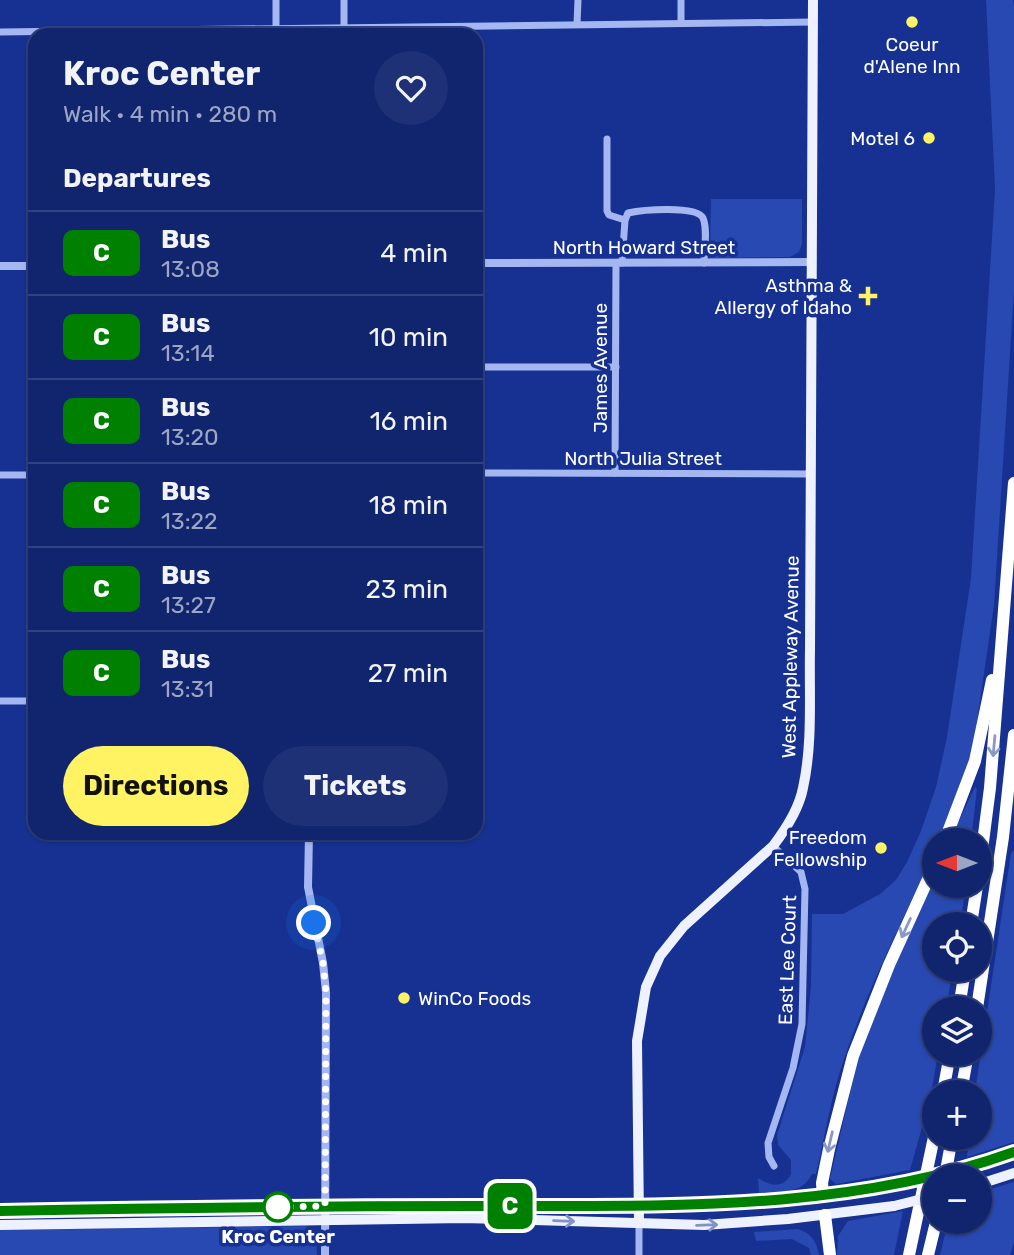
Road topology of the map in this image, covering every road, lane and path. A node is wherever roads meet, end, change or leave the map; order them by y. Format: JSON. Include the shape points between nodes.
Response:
{"nodes":[{"id":1,"x":276,"y":0,"type":"edge"},
{"id":2,"x":344,"y":0,"type":"edge"},
{"id":3,"x":578,"y":0,"type":"edge"},
{"id":4,"x":681,"y":0,"type":"edge"},
{"id":5,"x":813,"y":0,"type":"edge"},
{"id":6,"x":813,"y":22,"type":"junction"},
{"id":7,"x":681,"y":23,"type":"junction"},
{"id":8,"x":577,"y":24,"type":"junction"},
{"id":9,"x":276,"y":28,"type":"edge"},
{"id":10,"x":344,"y":28,"type":"joint"},
{"id":11,"x":0,"y":32,"type":"edge"},
{"id":12,"x":28,"y":32,"type":"edge"},
{"id":13,"x":607,"y":139,"type":"dead end"},
{"id":14,"x":625,"y":220,"type":"junction"},
{"id":15,"x":704,"y":262,"type":"junction"},
{"id":16,"x":811,"y":262,"type":"junction"},
{"id":17,"x":483,"y":263,"type":"edge"},
{"id":18,"x":619,"y":263,"type":"junction"},
{"id":19,"x":0,"y":266,"type":"edge"},
{"id":20,"x":28,"y":266,"type":"edge"},
{"id":21,"x":483,"y":367,"type":"edge"},
{"id":22,"x":615,"y":367,"type":"junction"},
{"id":23,"x":483,"y":474,"type":"edge"},
{"id":24,"x":615,"y":474,"type":"junction"},
{"id":25,"x":810,"y":474,"type":"junction"},
{"id":26,"x":0,"y":475,"type":"edge"},
{"id":27,"x":28,"y":475,"type":"edge"},
{"id":28,"x":1014,"y":483,"type":"edge"},
{"id":29,"x":1004,"y":629,"type":"junction"},
{"id":30,"x":0,"y":701,"type":"edge"},
{"id":31,"x":28,"y":701,"type":"edge"},
{"id":32,"x":1014,"y":735,"type":"edge"},
{"id":33,"x":950,"y":828,"type":"edge"},
{"id":34,"x":985,"y":828,"type":"edge"},
{"id":35,"x":309,"y":840,"type":"edge"},
{"id":36,"x":773,"y":846,"type":"junction"},
{"id":37,"x":922,"y":893,"type":"edge"},
{"id":38,"x":979,"y":996,"type":"edge"},
{"id":39,"x":931,"y":1150,"type":"edge"},
{"id":40,"x":1014,"y":1152,"type":"edge"},
{"id":41,"x":774,"y":1166,"type":"dead end"},
{"id":42,"x":1014,"y":1172,"type":"edge"},
{"id":43,"x":992,"y":1180,"type":"edge"},
{"id":44,"x":823,"y":1195,"type":"junction"},
{"id":45,"x":922,"y":1199,"type":"edge"},
{"id":46,"x":325,"y":1206,"type":"junction"},
{"id":47,"x":640,"y":1206,"type":"junction"},
{"id":48,"x":0,"y":1211,"type":"edge"},
{"id":49,"x":825,"y":1215,"type":"junction"},
{"id":50,"x":324,"y":1220,"type":"junction"},
{"id":51,"x":639,"y":1223,"type":"junction"},
{"id":52,"x":0,"y":1225,"type":"edge"},
{"id":53,"x":933,"y":1234,"type":"edge"},
{"id":54,"x":325,"y":1255,"type":"edge"},
{"id":55,"x":639,"y":1255,"type":"edge"},
{"id":56,"x":830,"y":1255,"type":"edge"},
{"id":57,"x":909,"y":1255,"type":"edge"},
{"id":58,"x":928,"y":1255,"type":"edge"}],
"edges":[{"from":1,"to":9,"type":"street"},
{"from":2,"to":10,"type":"street"},
{"from":3,"to":8,"type":"street"},
{"from":4,"to":7,"type":"street"},
{"from":5,"to":6,"type":"main road","name":"West Appleway Avenue"},
{"from":6,"to":7,"type":"street"},
{"from":6,"to":16,"type":"main road","name":"West Appleway Avenue"},
{"from":7,"to":8,"type":"street"},
{"from":8,"to":10,"type":"street"},
{"from":11,"to":12,"type":"street"},
{"from":13,"to":14,"type":"street","via":[[607,211]]},
{"from":14,"to":15,"type":"street","via":[[632,212],[697,212],[705,226]]},
{"from":14,"to":18,"type":"street","name":"James Avenue"},
{"from":15,"to":16,"type":"street","name":"North Howard Street"},
{"from":15,"to":18,"type":"street","name":"North Howard Street"},
{"from":16,"to":25,"type":"main road","name":"West Appleway Avenue"},
{"from":17,"to":18,"type":"street","name":"North Howard Street"},
{"from":18,"to":22,"type":"street","name":"James Avenue"},
{"from":19,"to":20,"type":"street"},
{"from":21,"to":22,"type":"street"},
{"from":22,"to":24,"type":"street","name":"James Avenue"},
{"from":23,"to":24,"type":"street","name":"North Julia Street"},
{"from":24,"to":25,"type":"street","name":"North Julia Street"},
{"from":25,"to":36,"type":"main road","name":"West Appleway Avenue","via":[[807,751],[803,788],[785,831]]},
{"from":26,"to":27,"type":"street"},
{"from":28,"to":29,"type":"highway"},
{"from":29,"to":33,"type":"highway","via":[[975,761]]},
{"from":29,"to":34,"type":"highway","one_way":true},
{"from":30,"to":31,"type":"street"},
{"from":32,"to":38,"type":"highway"},
{"from":35,"to":46,"type":"street","via":[[308,887],[326,992]]},
{"from":36,"to":41,"type":"street","name":"East Lee Court","via":[[801,872],[805,889],[802,1024],[768,1143]]},
{"from":36,"to":47,"type":"main road","name":"West Appleway Avenue","via":[[684,926],[660,956],[646,987],[637,1041]]},
{"from":37,"to":44,"type":"highway","one_way":true,"via":[[853,1056],[829,1149]]},
{"from":39,"to":57,"type":"highway"},
{"from":40,"to":44,"type":"main road","bridge":true,"via":[[901,1183]]},
{"from":42,"to":43,"type":"main road"},
{"from":44,"to":47,"type":"main road","via":[[704,1206]]},
{"from":44,"to":49,"type":"main road"},
{"from":45,"to":49,"type":"main road","bridge":true},
{"from":46,"to":47,"type":"main road"},
{"from":46,"to":48,"type":"main road"},
{"from":46,"to":50,"type":"street"},
{"from":47,"to":51,"type":"main road","name":"West Appleway Avenue"},
{"from":51,"to":49,"type":"main road","one_way":true,"via":[[704,1225]]},
{"from":49,"to":56,"type":"highway"},
{"from":50,"to":51,"type":"main road","one_way":true},
{"from":50,"to":52,"type":"main road"},
{"from":50,"to":54,"type":"street"},
{"from":51,"to":55,"type":"street","name":"West Appleway Avenue"},
{"from":53,"to":58,"type":"highway"}]}
